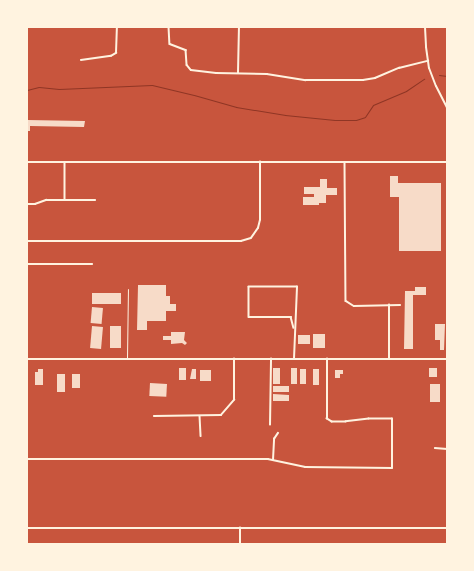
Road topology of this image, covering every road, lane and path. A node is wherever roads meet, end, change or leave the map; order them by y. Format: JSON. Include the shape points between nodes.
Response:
{"nodes":[{"id":1,"x":117,"y":27,"type":"edge"},
{"id":2,"x":169,"y":27,"type":"edge"},
{"id":3,"x":239,"y":27,"type":"edge"},
{"id":4,"x":425,"y":27,"type":"edge"},
{"id":5,"x":81,"y":60,"type":"dead end"},
{"id":6,"x":428,"y":61,"type":"junction"},
{"id":7,"x":238,"y":73,"type":"junction"},
{"id":8,"x":447,"y":107,"type":"edge"},
{"id":9,"x":27,"y":162,"type":"edge"},
{"id":10,"x":65,"y":162,"type":"junction"},
{"id":11,"x":260,"y":162,"type":"junction"},
{"id":12,"x":345,"y":162,"type":"junction"},
{"id":13,"x":447,"y":162,"type":"edge"},
{"id":14,"x":65,"y":200,"type":"junction"},
{"id":15,"x":95,"y":200,"type":"dead end"},
{"id":16,"x":27,"y":204,"type":"edge"},
{"id":17,"x":27,"y":241,"type":"edge"},
{"id":18,"x":27,"y":264,"type":"edge"},
{"id":19,"x":92,"y":264,"type":"dead end"},
{"id":20,"x":128,"y":289,"type":"dead end"},
{"id":21,"x":389,"y":305,"type":"junction"},
{"id":22,"x":400,"y":305,"type":"dead end"},
{"id":23,"x":294,"y":328,"type":"junction"},
{"id":24,"x":27,"y":359,"type":"edge"},
{"id":25,"x":127,"y":359,"type":"junction"},
{"id":26,"x":234,"y":359,"type":"junction"},
{"id":27,"x":271,"y":359,"type":"junction"},
{"id":28,"x":294,"y":359,"type":"junction"},
{"id":29,"x":327,"y":359,"type":"junction"},
{"id":30,"x":389,"y":359,"type":"junction"},
{"id":31,"x":447,"y":359,"type":"edge"},
{"id":32,"x":154,"y":416,"type":"dead end"},
{"id":33,"x":200,"y":416,"type":"junction"},
{"id":34,"x":270,"y":425,"type":"dead end"},
{"id":35,"x":278,"y":433,"type":"dead end"},
{"id":36,"x":201,"y":436,"type":"dead end"},
{"id":37,"x":435,"y":448,"type":"dead end"},
{"id":38,"x":447,"y":449,"type":"edge"},
{"id":39,"x":27,"y":459,"type":"edge"},
{"id":40,"x":273,"y":460,"type":"junction"},
{"id":41,"x":27,"y":528,"type":"edge"},
{"id":42,"x":240,"y":528,"type":"junction"},
{"id":43,"x":447,"y":528,"type":"edge"},
{"id":44,"x":240,"y":544,"type":"edge"}],
"edges":[{"from":1,"to":5,"type":"street","via":[[116,53]]},
{"from":2,"to":7,"type":"street","via":[[170,44],[186,50],[188,68],[216,73]]},
{"from":3,"to":7,"type":"street"},
{"from":4,"to":6,"type":"street"},
{"from":6,"to":7,"type":"street","via":[[363,80],[306,80]]},
{"from":6,"to":8,"type":"street","via":[[433,80]]},
{"from":9,"to":10,"type":"street"},
{"from":10,"to":11,"type":"street"},
{"from":10,"to":14,"type":"street"},
{"from":11,"to":12,"type":"street"},
{"from":11,"to":17,"type":"street","via":[[260,220],[251,238]]},
{"from":12,"to":13,"type":"street"},
{"from":12,"to":21,"type":"street","via":[[344,291],[347,303],[354,306]]},
{"from":14,"to":15,"type":"street"},
{"from":14,"to":16,"type":"street","via":[[44,200]]},
{"from":18,"to":19,"type":"street"},
{"from":20,"to":25,"type":"lane"},
{"from":21,"to":22,"type":"street"},
{"from":21,"to":30,"type":"street"},
{"from":23,"to":23,"type":"street","via":[[297,319],[297,287],[249,287],[249,317],[291,318]]},
{"from":23,"to":28,"type":"street"},
{"from":24,"to":25,"type":"main road"},
{"from":25,"to":26,"type":"main road"},
{"from":26,"to":27,"type":"main road"},
{"from":26,"to":33,"type":"street","via":[[234,401],[219,415]]},
{"from":27,"to":28,"type":"main road"},
{"from":27,"to":34,"type":"street"},
{"from":28,"to":29,"type":"main road"},
{"from":29,"to":30,"type":"main road"},
{"from":29,"to":40,"type":"street","via":[[326,415],[329,421],[392,418],[392,468],[305,467]]},
{"from":30,"to":31,"type":"main road"},
{"from":32,"to":33,"type":"street"},
{"from":33,"to":36,"type":"street"},
{"from":35,"to":40,"type":"street","via":[[274,439]]},
{"from":37,"to":38,"type":"street"},
{"from":39,"to":40,"type":"street"},
{"from":41,"to":42,"type":"street"},
{"from":42,"to":43,"type":"street"},
{"from":42,"to":44,"type":"street"}]}
